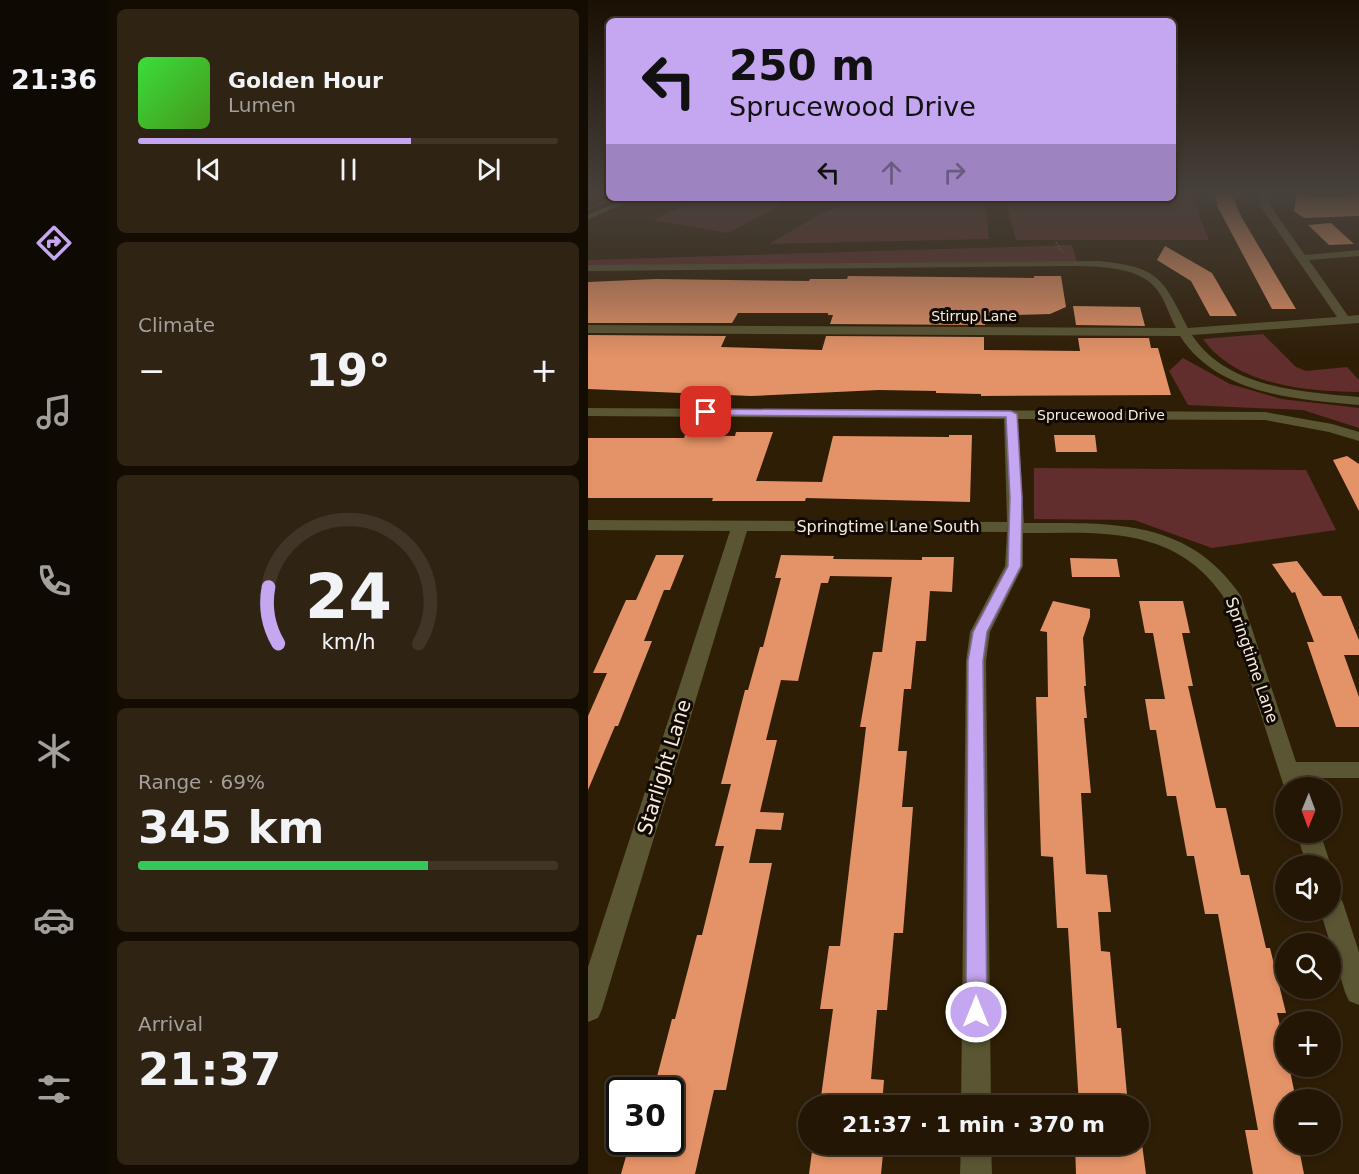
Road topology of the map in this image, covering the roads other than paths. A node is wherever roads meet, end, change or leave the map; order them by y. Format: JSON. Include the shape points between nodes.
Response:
{"nodes":[{"id":1,"x":1295,"y":249,"type":"edge"},
{"id":2,"x":1359,"y":253,"type":"edge"},
{"id":3,"x":1301,"y":258,"type":"junction"},
{"id":4,"x":588,"y":268,"type":"edge"},
{"id":5,"x":1359,"y":319,"type":"edge"},
{"id":6,"x":1345,"y":320,"type":"junction"},
{"id":7,"x":588,"y":329,"type":"edge"},
{"id":8,"x":1182,"y":332,"type":"junction"},
{"id":9,"x":1359,"y":401,"type":"edge"},
{"id":10,"x":588,"y":412,"type":"edge"},
{"id":11,"x":1011,"y":414,"type":"junction"},
{"id":12,"x":1359,"y":437,"type":"edge"},
{"id":13,"x":588,"y":525,"type":"edge"},
{"id":14,"x":740,"y":525,"type":"junction"},
{"id":15,"x":1015,"y":527,"type":"junction"},
{"id":16,"x":1185,"y":550,"type":"joint"},
{"id":17,"x":1359,"y":770,"type":"edge"},
{"id":18,"x":1290,"y":777,"type":"edge"},
{"id":19,"x":1306,"y":777,"type":"edge"},
{"id":20,"x":1336,"y":921,"type":"edge"},
{"id":21,"x":1359,"y":992,"type":"edge"},
{"id":22,"x":588,"y":1010,"type":"edge"},
{"id":23,"x":976,"y":1095,"type":"edge"},
{"id":24,"x":976,"y":1155,"type":"edge"},
{"id":25,"x":976,"y":1174,"type":"edge"}],
"edges":[{"from":1,"to":3,"type":"street"},
{"from":2,"to":3,"type":"street"},
{"from":3,"to":6,"type":"street"},
{"from":4,"to":8,"type":"street","via":[[1099,264],[1134,271],[1160,285]]},
{"from":5,"to":6,"type":"street","name":"Stirrup Lane"},
{"from":6,"to":8,"type":"street","name":"Stirrup Lane"},
{"from":7,"to":8,"type":"street","name":"Stirrup Lane"},
{"from":8,"to":9,"type":"street","via":[[1200,355],[1239,378],[1291,393]]},
{"from":10,"to":11,"type":"street","name":"Sprucewood Drive"},
{"from":11,"to":12,"type":"street","name":"Sprucewood Drive","via":[[1265,416]]},
{"from":11,"to":15,"type":"street"},
{"from":13,"to":14,"type":"street","name":"Springtime Lane South"},
{"from":14,"to":15,"type":"street","name":"Springtime Lane South"},
{"from":14,"to":22,"type":"street","name":"Starlight Lane"},
{"from":15,"to":16,"type":"street","name":"Springtime Lane South","via":[[1109,528],[1144,533]]},
{"from":15,"to":23,"type":"street","via":[[1014,566],[980,632],[976,661]]},
{"from":16,"to":18,"type":"street","name":"Springtime Lane","via":[[1220,576],[1232,596]]},
{"from":17,"to":19,"type":"street"},
{"from":20,"to":21,"type":"street"},
{"from":24,"to":25,"type":"street"}]}
